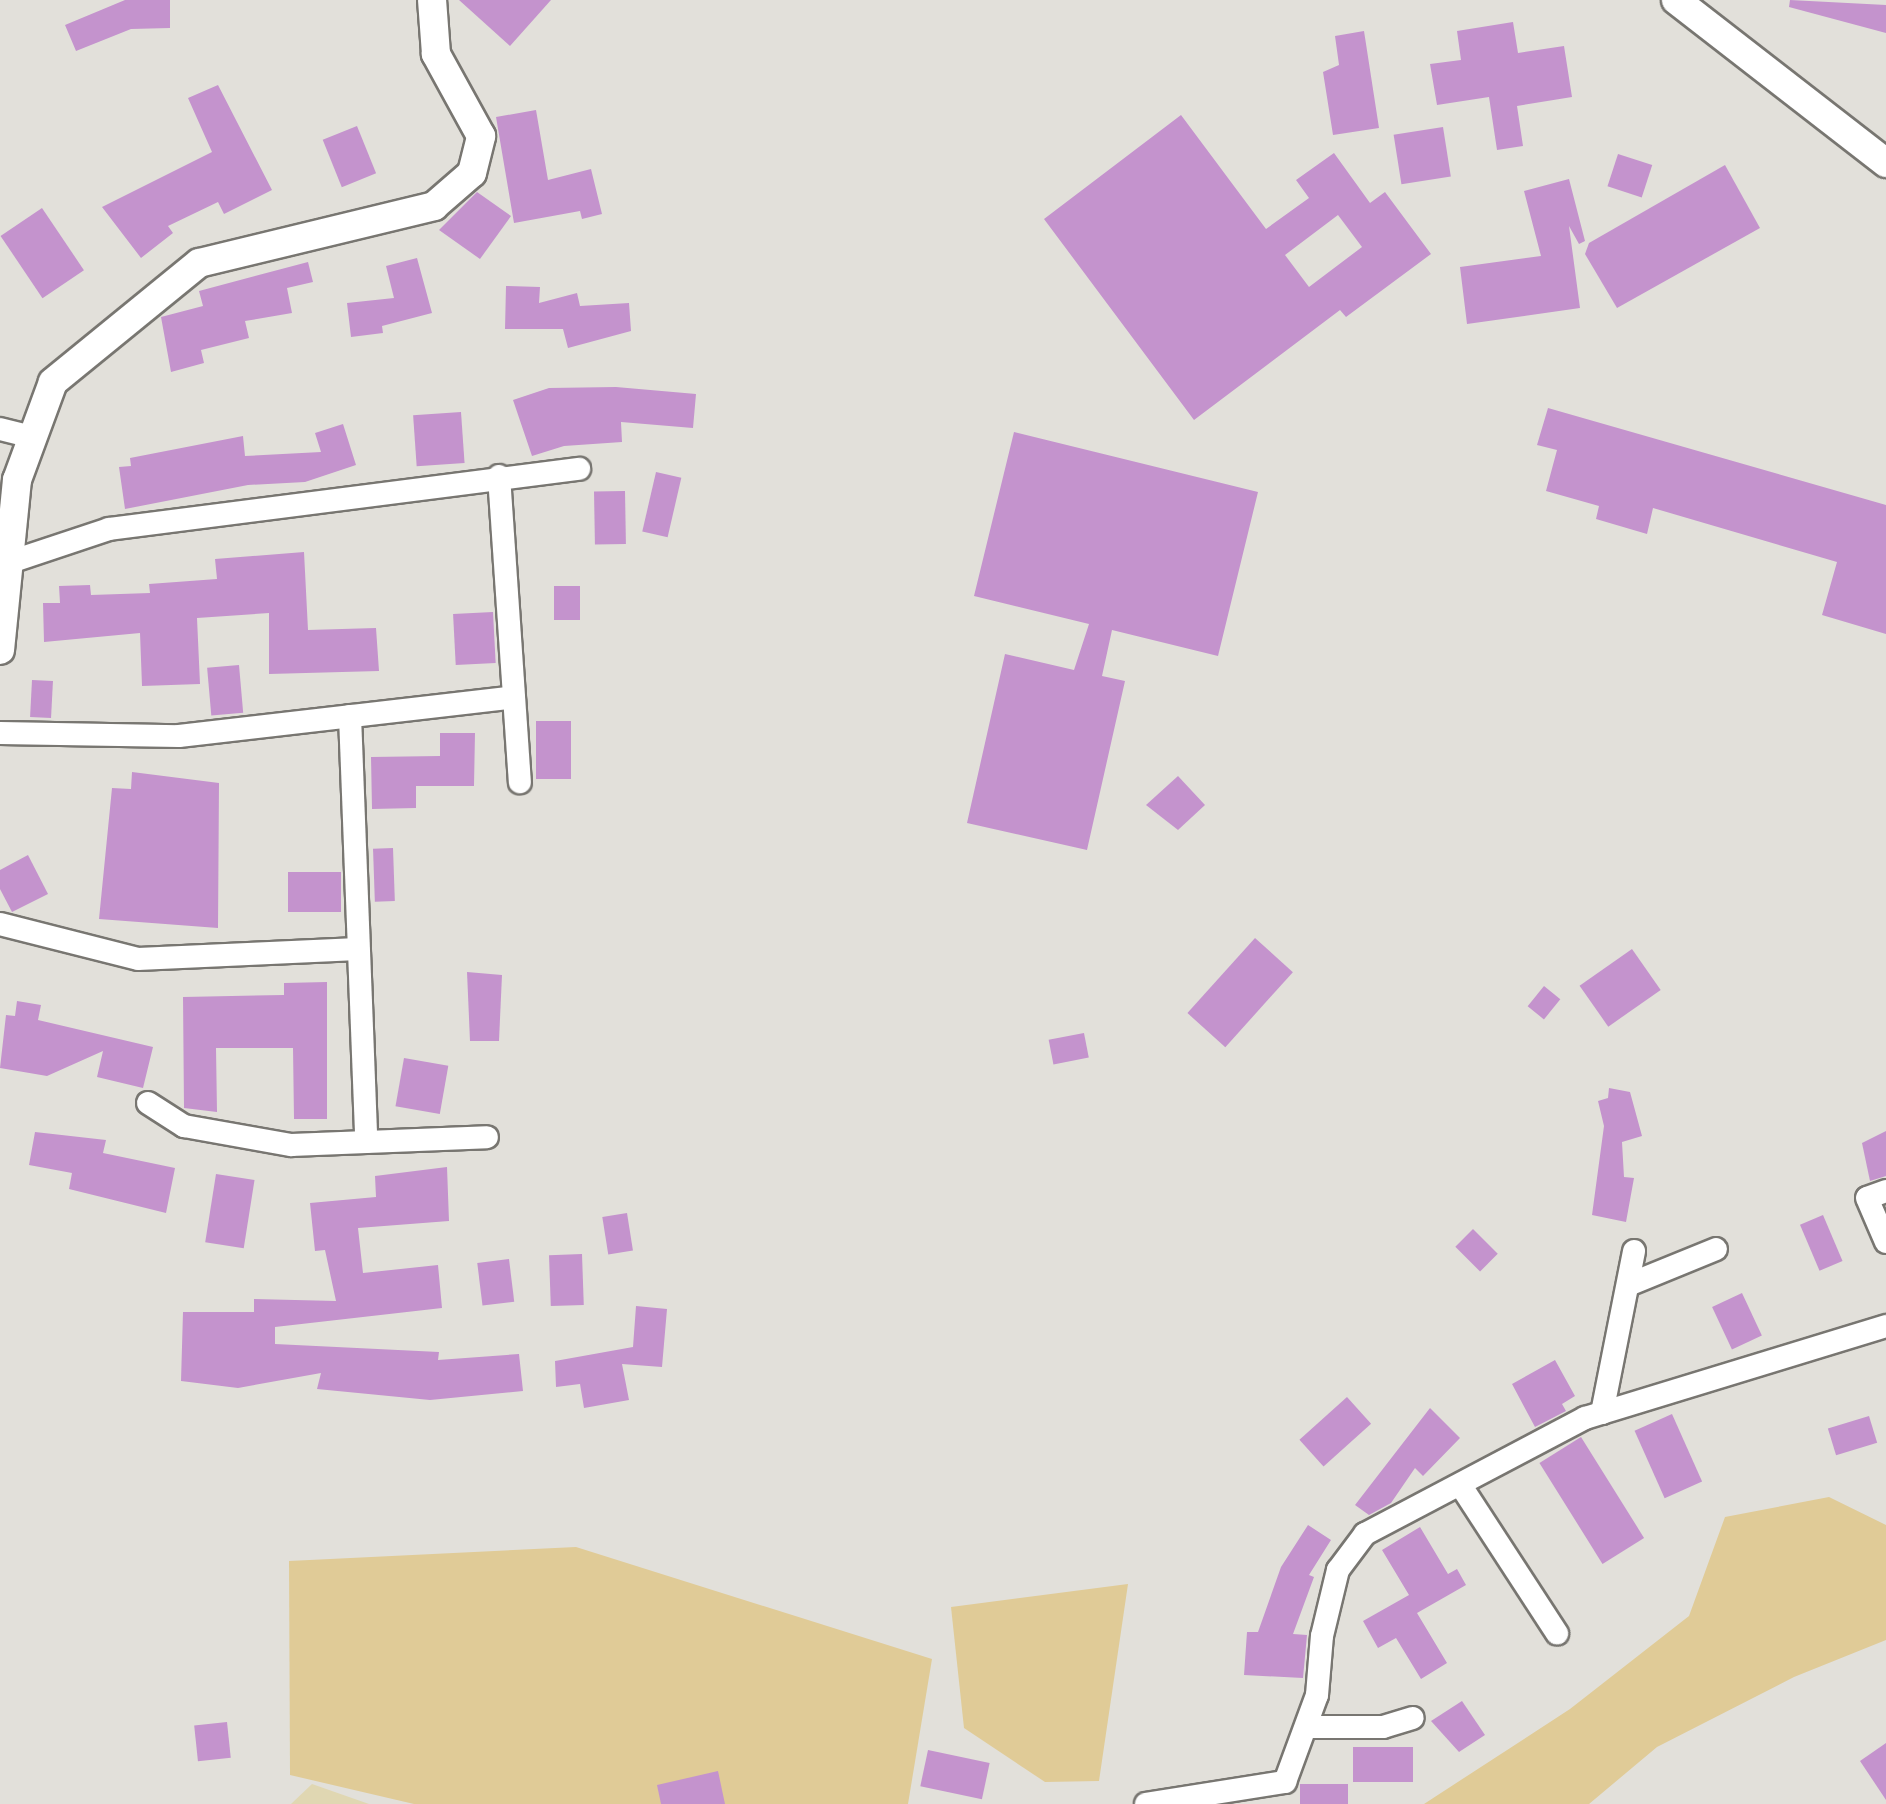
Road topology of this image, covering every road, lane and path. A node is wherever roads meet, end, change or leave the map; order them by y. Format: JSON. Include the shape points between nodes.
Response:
{"nodes":[{"id":1,"x":432,"y":0,"type":"edge"},
{"id":2,"x":1676,"y":0,"type":"edge"},
{"id":3,"x":1886,"y":162,"type":"edge"},
{"id":4,"x":0,"y":429,"type":"edge"},
{"id":5,"x":32,"y":438,"type":"junction"},
{"id":6,"x":579,"y":469,"type":"dead end"},
{"id":7,"x":499,"y":476,"type":"junction"},
{"id":8,"x":13,"y":561,"type":"junction"},
{"id":9,"x":0,"y":650,"type":"edge"},
{"id":10,"x":514,"y":697,"type":"junction"},
{"id":11,"x":350,"y":716,"type":"junction"},
{"id":12,"x":0,"y":733,"type":"edge"},
{"id":13,"x":520,"y":782,"type":"dead end"},
{"id":14,"x":0,"y":924,"type":"edge"},
{"id":15,"x":358,"y":948,"type":"junction"},
{"id":16,"x":148,"y":1103,"type":"dead end"},
{"id":17,"x":487,"y":1137,"type":"dead end"},
{"id":18,"x":366,"y":1142,"type":"junction"},
{"id":19,"x":1886,"y":1191,"type":"edge"},
{"id":20,"x":1886,"y":1242,"type":"edge"},
{"id":21,"x":1716,"y":1249,"type":"dead end"},
{"id":22,"x":1634,"y":1250,"type":"dead end"},
{"id":23,"x":1628,"y":1285,"type":"junction"},
{"id":24,"x":1886,"y":1326,"type":"edge"},
{"id":25,"x":1602,"y":1412,"type":"junction"},
{"id":26,"x":1461,"y":1486,"type":"junction"},
{"id":27,"x":1557,"y":1633,"type":"dead end"},
{"id":28,"x":1413,"y":1718,"type":"dead end"},
{"id":29,"x":1306,"y":1726,"type":"junction"},
{"id":30,"x":1146,"y":1804,"type":"edge"}],
"edges":[{"from":1,"to":5,"type":"street","via":[[436,54],[480,136],[472,173],[434,206],[199,263],[52,382]]},
{"from":2,"to":3,"type":"street"},
{"from":4,"to":5,"type":"street"},
{"from":5,"to":8,"type":"street","via":[[17,480]]},
{"from":6,"to":7,"type":"street"},
{"from":7,"to":8,"type":"street","via":[[109,529]]},
{"from":7,"to":10,"type":"street"},
{"from":8,"to":9,"type":"street"},
{"from":10,"to":11,"type":"street"},
{"from":10,"to":13,"type":"street"},
{"from":11,"to":12,"type":"street","via":[[179,736]]},
{"from":11,"to":15,"type":"street"},
{"from":14,"to":15,"type":"street","via":[[138,959]]},
{"from":15,"to":18,"type":"street"},
{"from":16,"to":18,"type":"street","via":[[184,1126],[236,1140]]},
{"from":17,"to":18,"type":"street"},
{"from":19,"to":20,"type":"street","via":[[1868,1198]]},
{"from":21,"to":23,"type":"street"},
{"from":22,"to":23,"type":"street"},
{"from":23,"to":25,"type":"street"},
{"from":24,"to":25,"type":"street"},
{"from":25,"to":26,"type":"street"},
{"from":26,"to":27,"type":"street"},
{"from":26,"to":29,"type":"street","via":[[1365,1534],[1338,1570]]},
{"from":28,"to":29,"type":"street","via":[[1384,1727]]},
{"from":29,"to":30,"type":"street","via":[[1285,1782]]}]}
